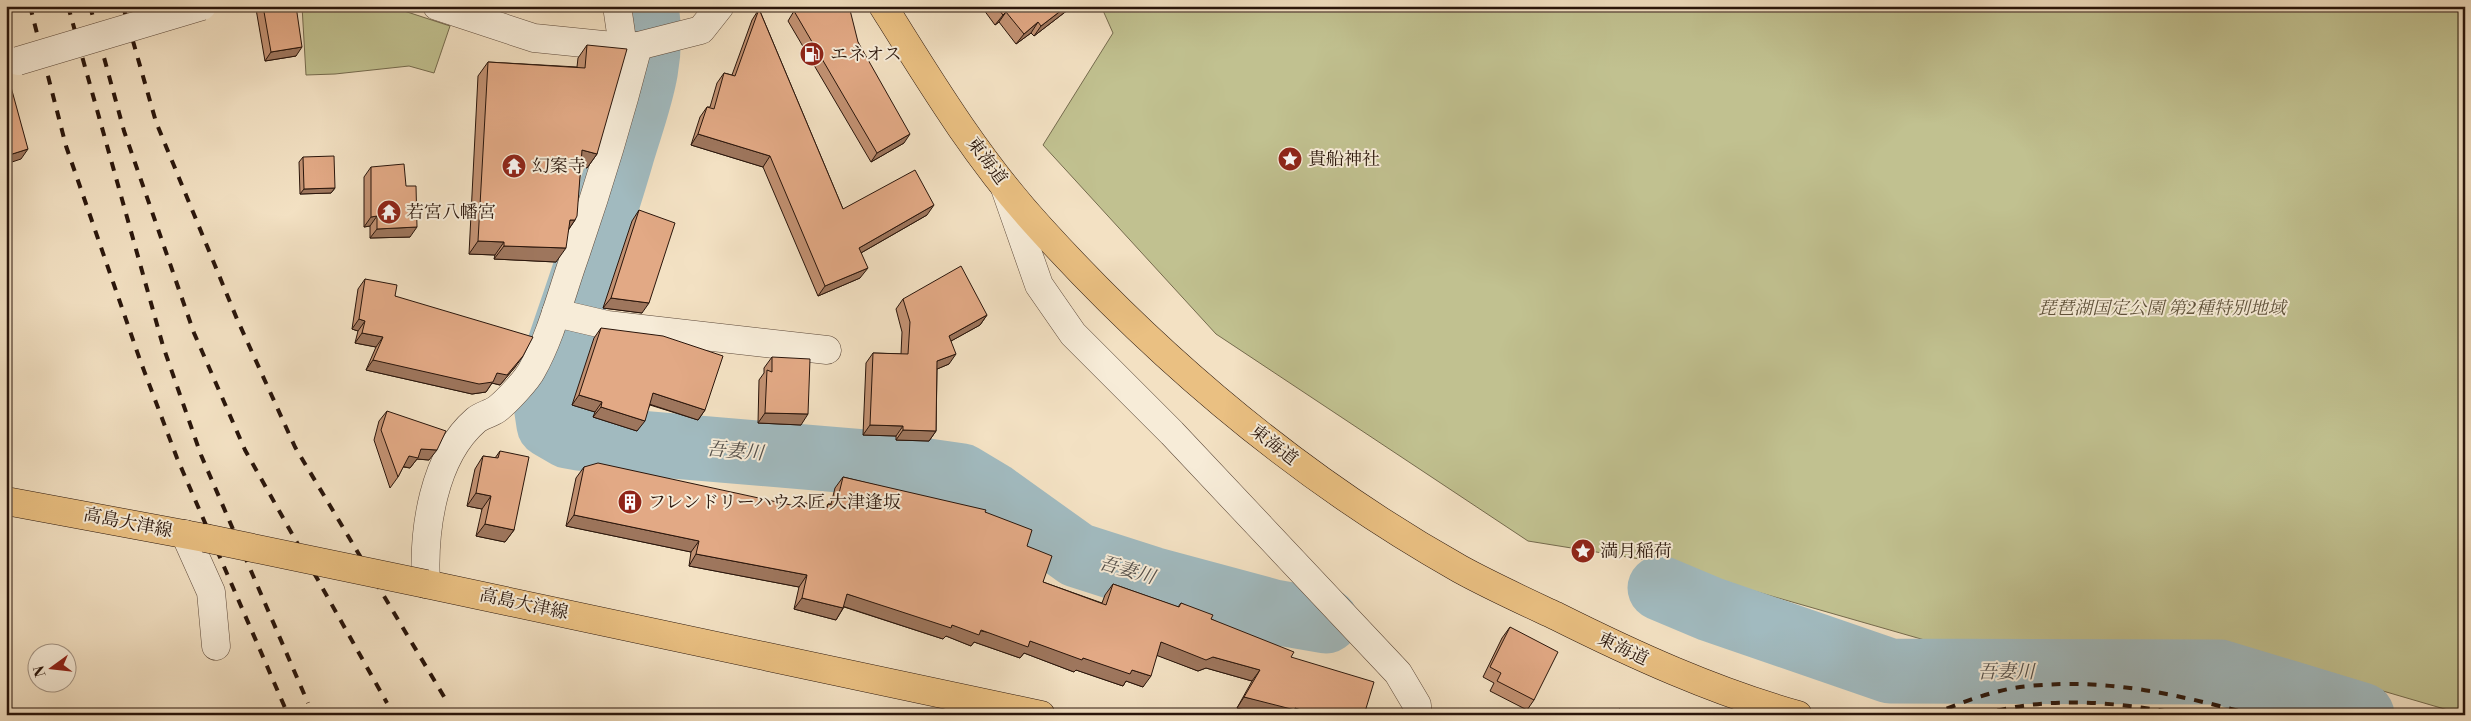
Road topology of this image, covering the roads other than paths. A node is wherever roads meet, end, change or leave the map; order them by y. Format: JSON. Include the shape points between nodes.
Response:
{"nodes":[{"id":1,"x":202,"y":6,"type":"edge"},
{"id":2,"x":437,"y":6,"type":"edge"},
{"id":3,"x":617,"y":6,"type":"edge"},
{"id":4,"x":720,"y":6,"type":"edge"},
{"id":5,"x":883,"y":6,"type":"edge"},
{"id":6,"x":641,"y":45,"type":"junction"},
{"id":7,"x":12,"y":61,"type":"edge"},
{"id":8,"x":1004,"y":184,"type":"junction"},
{"id":9,"x":568,"y":316,"type":"junction"},
{"id":10,"x":827,"y":350,"type":"dead end"},
{"id":11,"x":6,"y":501,"type":"edge"},
{"id":12,"x":195,"y":536,"type":"junction"},
{"id":13,"x":426,"y":584,"type":"junction"},
{"id":14,"x":216,"y":646,"type":"dead end"},
{"id":15,"x":1041,"y":715,"type":"edge"},
{"id":16,"x":1417,"y":715,"type":"edge"},
{"id":17,"x":1798,"y":715,"type":"edge"}],
"edges":[{"from":1,"to":7,"type":"street","bridge":true},
{"from":2,"to":6,"type":"street","via":[[534,38]]},
{"from":3,"to":6,"type":"street"},
{"from":4,"to":6,"type":"street","via":[[701,30]]},
{"from":5,"to":8,"type":"main road","name":"東海道","via":[[930,81]]},
{"from":6,"to":9,"type":"street"},
{"from":8,"to":16,"type":"street","via":[[1039,285],[1074,334],[1398,673],[1417,705]]},
{"from":8,"to":17,"type":"main road","name":"東海道","via":[[1040,228],[1166,355],[1282,452],[1384,522],[1460,569],[1605,641],[1687,678]]},
{"from":9,"to":10,"type":"street","via":[[607,325]]},
{"from":9,"to":13,"type":"street","via":[[532,372],[497,409],[477,419],[450,449],[428,514],[424,551]]},
{"from":11,"to":12,"type":"main road","name":"高島大津線"},
{"from":12,"to":13,"type":"main road","name":"高島大津線","bridge":true},
{"from":12,"to":14,"type":"street","via":[[211,592]]},
{"from":13,"to":15,"type":"main road","name":"高島大津線"}]}
